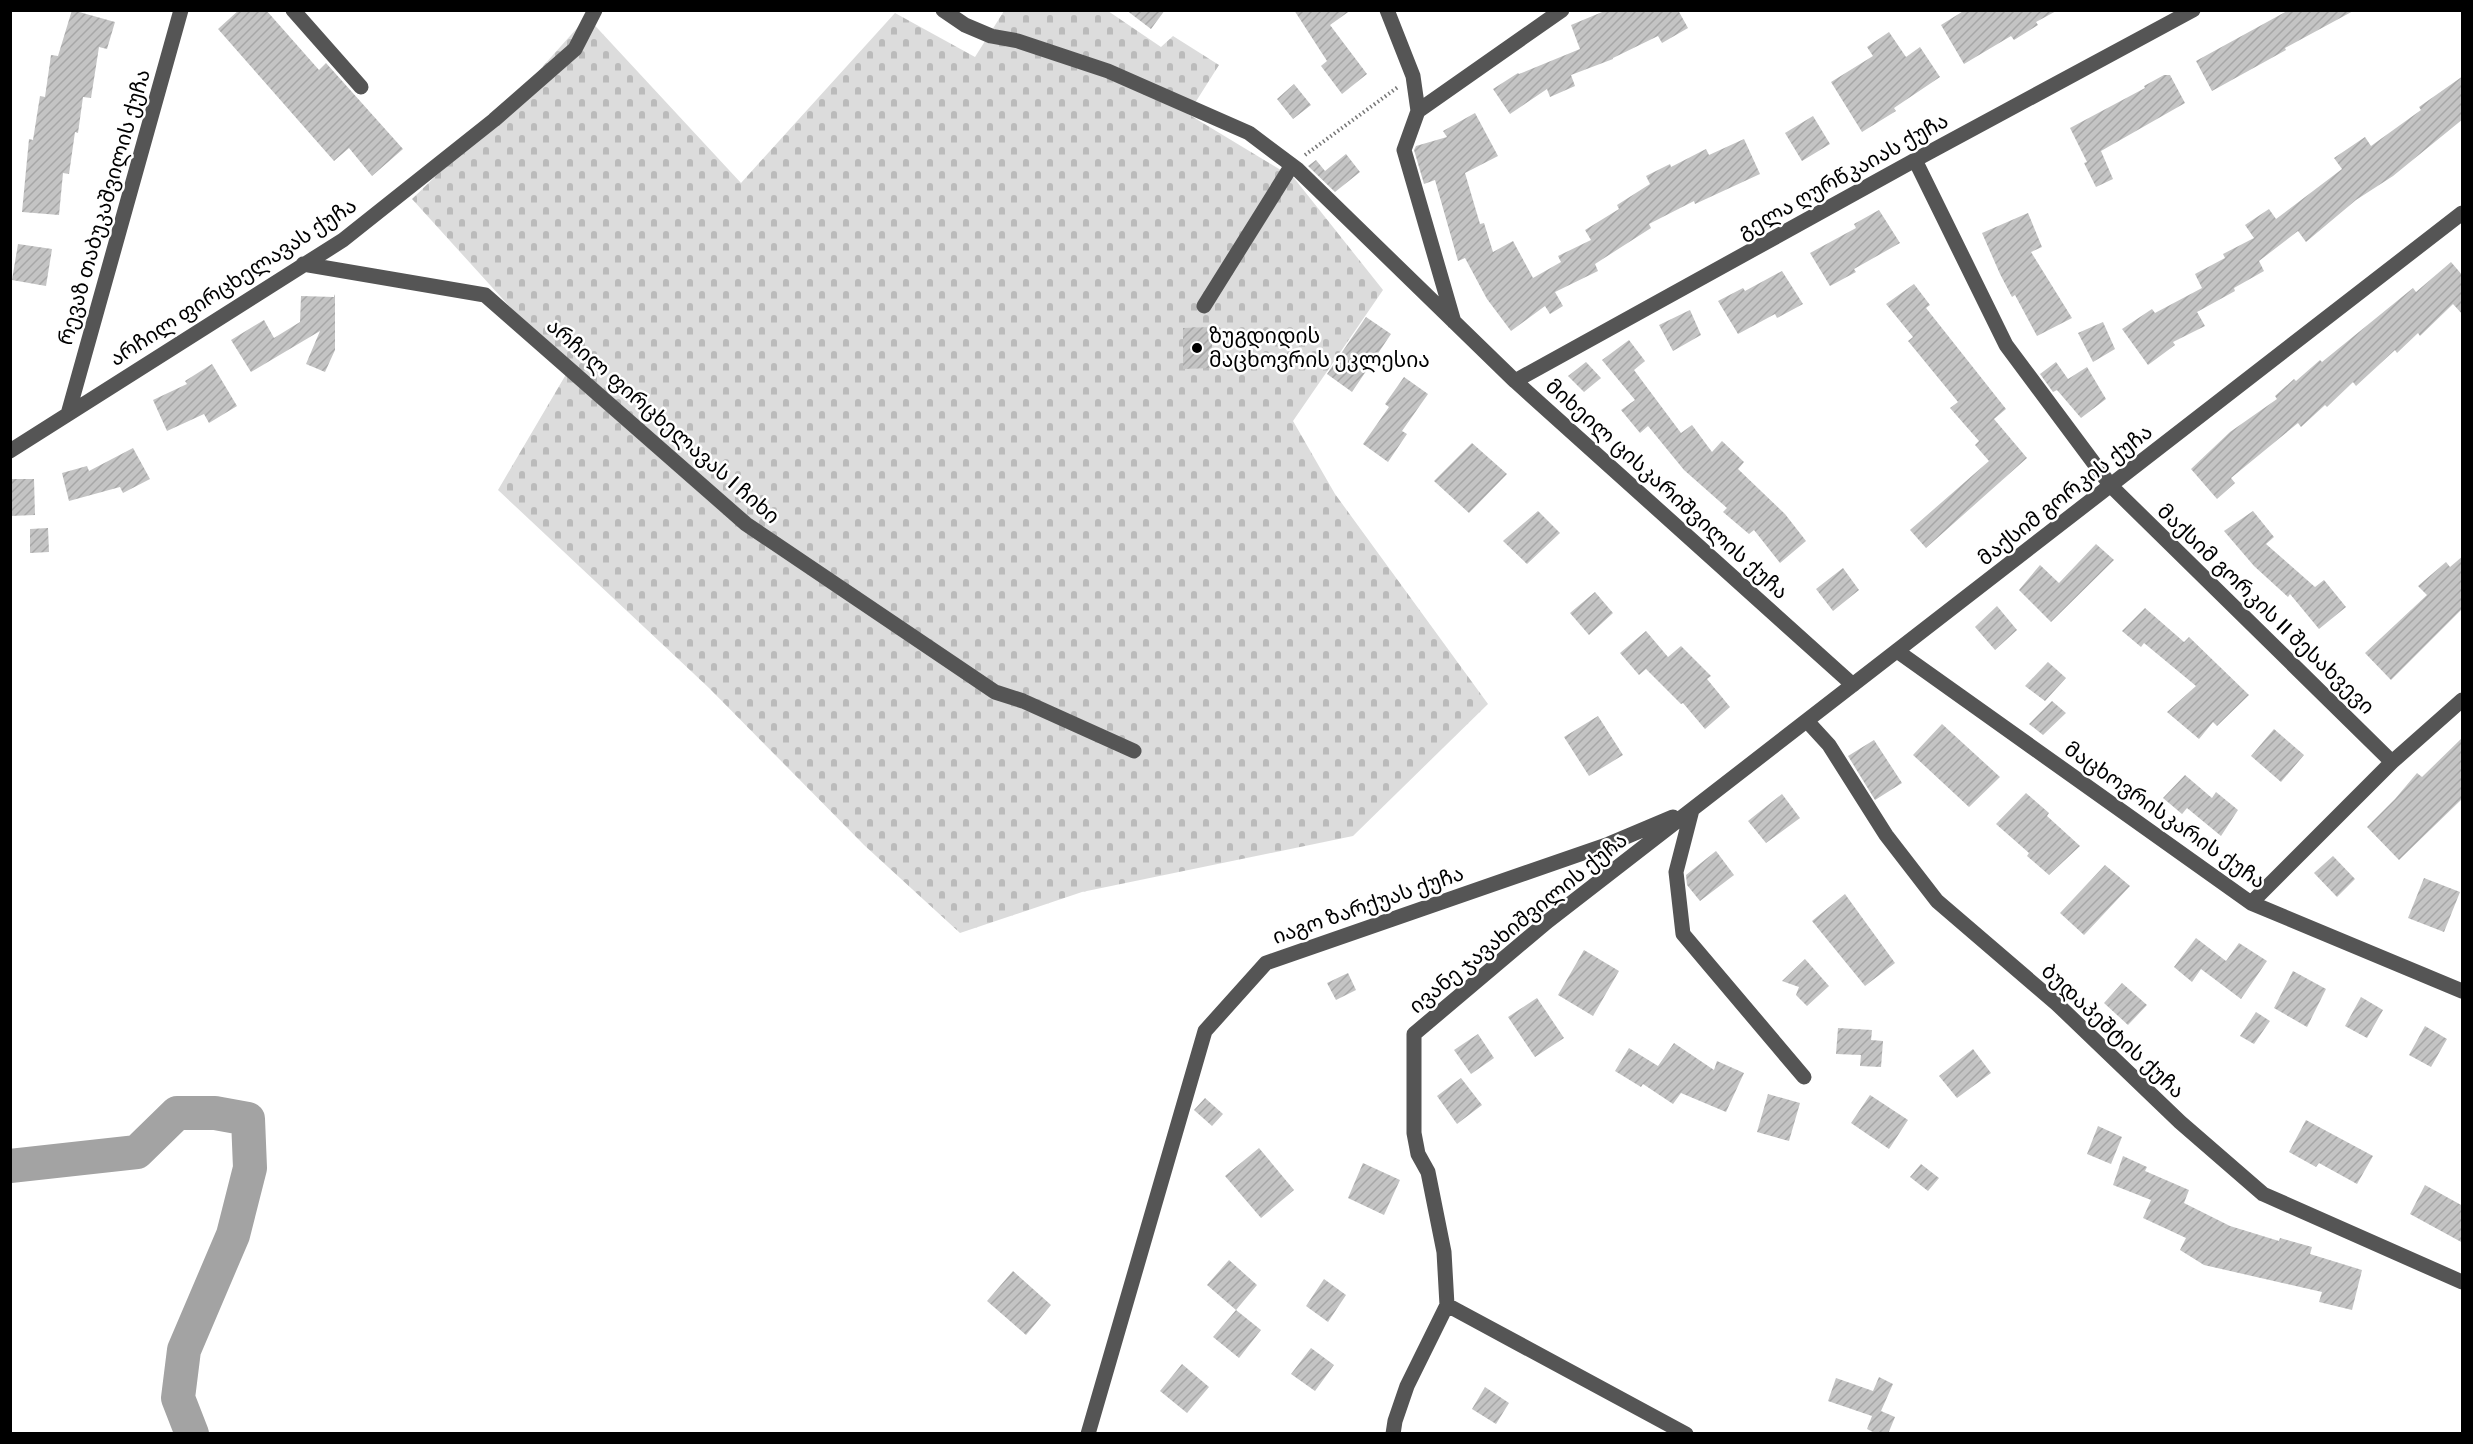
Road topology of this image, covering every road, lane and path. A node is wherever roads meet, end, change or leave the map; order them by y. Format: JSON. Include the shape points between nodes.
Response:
{"nodes":[{"id":1,"x":181,"y":10,"type":"edge"},
{"id":2,"x":292,"y":10,"type":"edge"},
{"id":3,"x":595,"y":10,"type":"edge"},
{"id":4,"x":943,"y":10,"type":"edge"},
{"id":5,"x":1387,"y":10,"type":"edge"},
{"id":6,"x":1562,"y":10,"type":"edge"},
{"id":7,"x":2193,"y":10,"type":"edge"},
{"id":8,"x":1413,"y":76,"type":"junction"},
{"id":9,"x":361,"y":87,"type":"dead end"},
{"id":10,"x":1418,"y":111,"type":"junction"},
{"id":11,"x":1915,"y":160,"type":"junction"},
{"id":12,"x":1292,"y":165,"type":"junction"},
{"id":13,"x":2463,"y":213,"type":"edge"},
{"id":14,"x":303,"y":264,"type":"junction"},
{"id":15,"x":1204,"y":306,"type":"dead end"},
{"id":16,"x":1454,"y":323,"type":"junction"},
{"id":17,"x":1515,"y":381,"type":"junction"},
{"id":18,"x":68,"y":414,"type":"junction"},
{"id":19,"x":10,"y":452,"type":"edge"},
{"id":20,"x":2111,"y":486,"type":"junction"},
{"id":21,"x":1897,"y":651,"type":"junction"},
{"id":22,"x":1853,"y":685,"type":"junction"},
{"id":23,"x":2463,"y":700,"type":"edge"},
{"id":24,"x":1807,"y":721,"type":"junction"},
{"id":25,"x":1134,"y":752,"type":"dead end"},
{"id":26,"x":2392,"y":762,"type":"junction"},
{"id":27,"x":1692,"y":810,"type":"junction"},
{"id":28,"x":2251,"y":903,"type":"junction"},
{"id":29,"x":2463,"y":991,"type":"edge"},
{"id":30,"x":1804,"y":1077,"type":"dead end"},
{"id":31,"x":2463,"y":1282,"type":"edge"},
{"id":32,"x":1448,"y":1305,"type":"junction"},
{"id":33,"x":1088,"y":1434,"type":"edge"},
{"id":34,"x":1394,"y":1434,"type":"edge"},
{"id":35,"x":1686,"y":1434,"type":"edge"}],
"edges":[{"from":1,"to":18,"type":"street","name":"რევაზ თაბუკაშვილის ქუჩა"},
{"from":2,"to":9,"type":"street"},
{"from":3,"to":14,"type":"street","name":"არჩილ ფირცხელავას ქუჩა","via":[[575,49],[502,113],[343,240]]},
{"from":4,"to":12,"type":"street","name":"მიხეილ ცისკარიშვილის ქუჩა","via":[[991,36],[1108,71],[1249,133]]},
{"from":5,"to":8,"type":"street"},
{"from":6,"to":10,"type":"street"},
{"from":7,"to":11,"type":"street","name":"გელა ღურწკაიას ქუჩა"},
{"from":8,"to":10,"type":"street"},
{"from":8,"to":12,"type":"path"},
{"from":10,"to":16,"type":"street","via":[[1404,150]]},
{"from":11,"to":17,"type":"street","name":"გელა ღურწკაიას ქუჩა"},
{"from":11,"to":20,"type":"street","name":"მაქსიმ გორკის II შესახვევი","via":[[2006,345]]},
{"from":12,"to":15,"type":"street"},
{"from":12,"to":16,"type":"street","name":"მიხეილ ცისკარიშვილის ქუჩა"},
{"from":13,"to":20,"type":"street","name":"მაქსიმ გორკის ქუჩა"},
{"from":14,"to":18,"type":"street","name":"არჩილ ფირცხელავას ქუჩა"},
{"from":14,"to":25,"type":"street","name":"არჩილ ფირცხელავას I ჩიხი","via":[[485,295],[746,524],[995,692]]},
{"from":16,"to":17,"type":"street","name":"მიხეილ ცისკარიშვილის ქუჩა"},
{"from":17,"to":22,"type":"street","name":"მიხეილ ცისკარიშვილის ქუჩა"},
{"from":18,"to":19,"type":"street","name":"არჩილ ფირცხელავას ქუჩა"},
{"from":20,"to":21,"type":"street","name":"მაქსიმ გორკის ქუჩა"},
{"from":20,"to":26,"type":"street","name":"მაქსიმ გორკის II შესახვევი"},
{"from":21,"to":22,"type":"street","name":"მაქსიმ გორკის ქუჩა"},
{"from":21,"to":28,"type":"street","name":"მაცხოვრისკარის ქუჩა"},
{"from":22,"to":24,"type":"street","name":"მაქსიმ გორკის ქუჩა"},
{"from":23,"to":26,"type":"street"},
{"from":24,"to":27,"type":"street","name":"მაქსიმ გორკის ქუჩა"},
{"from":24,"to":31,"type":"street","name":"ბუდაპეშტის ქუჩა","via":[[1937,901],[2057,1004],[2180,1122],[2263,1194]]},
{"from":26,"to":28,"type":"street"},
{"from":27,"to":30,"type":"street","via":[[1676,872],[1683,934]]},
{"from":27,"to":32,"type":"street","name":"ივანე ჯავახიშვილის ქუჩა","via":[[1548,921],[1414,1034],[1414,1133],[1418,1154],[1428,1172],[1444,1252]]},
{"from":27,"to":33,"type":"street","name":"იაგო ზარქუას ქუჩა","via":[[1609,844],[1266,963],[1204,1031]]},
{"from":28,"to":29,"type":"street","name":"მაცხოვრისკარის ქუჩა"},
{"from":32,"to":34,"type":"street","via":[[1407,1386]]},
{"from":32,"to":35,"type":"street"}]}
